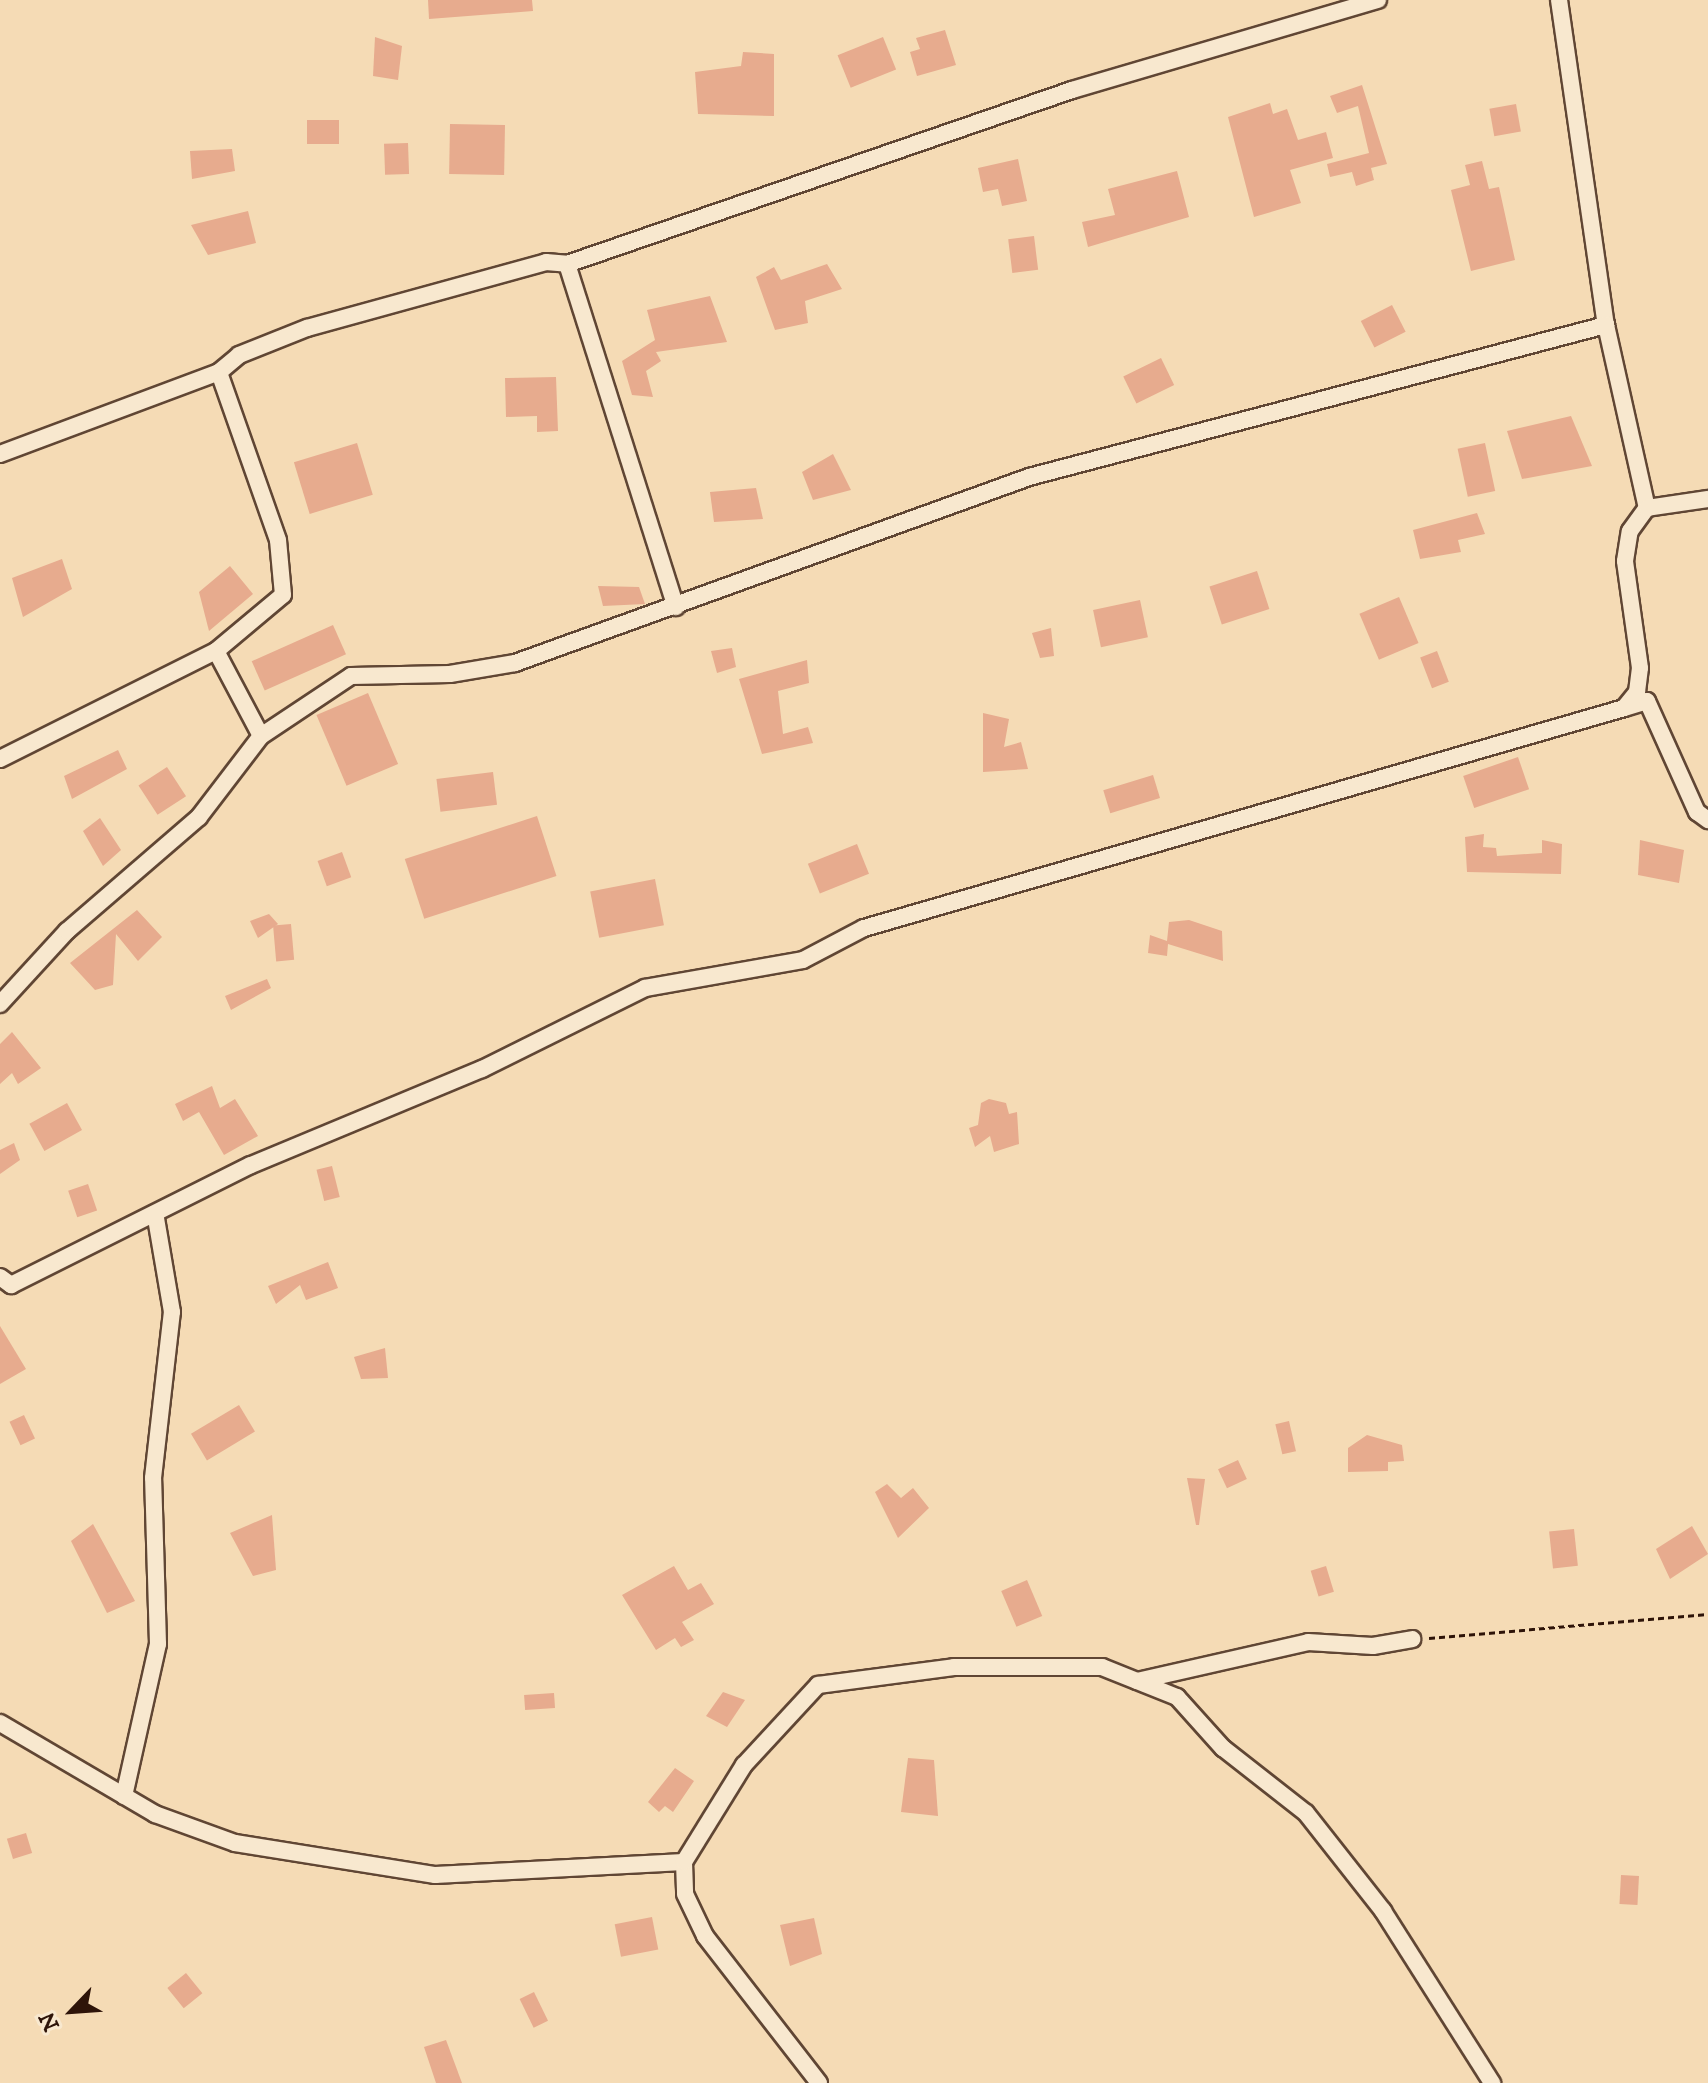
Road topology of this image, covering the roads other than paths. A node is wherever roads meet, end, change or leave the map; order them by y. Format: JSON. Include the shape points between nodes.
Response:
{"nodes":[{"id":1,"x":1378,"y":0,"type":"edge"},
{"id":2,"x":1559,"y":0,"type":"edge"},
{"id":3,"x":567,"y":264,"type":"junction"},
{"id":4,"x":1606,"y":325,"type":"junction"},
{"id":5,"x":219,"y":372,"type":"junction"},
{"id":6,"x":0,"y":454,"type":"edge"},
{"id":7,"x":1708,"y":499,"type":"edge"},
{"id":8,"x":1647,"y":508,"type":"junction"},
{"id":9,"x":676,"y":607,"type":"junction"},
{"id":10,"x":216,"y":651,"type":"junction"},
{"id":11,"x":1624,"y":708,"type":"junction"},
{"id":12,"x":261,"y":736,"type":"junction"},
{"id":13,"x":0,"y":759,"type":"edge"},
{"id":14,"x":1708,"y":820,"type":"edge"},
{"id":15,"x":0,"y":1004,"type":"edge"},
{"id":16,"x":155,"y":1213,"type":"junction"},
{"id":17,"x":0,"y":1277,"type":"edge"},
{"id":18,"x":1412,"y":1639,"type":"road end"},
{"id":19,"x":1137,"y":1681,"type":"junction"},
{"id":20,"x":0,"y":1723,"type":"edge"},
{"id":21,"x":124,"y":1796,"type":"junction"},
{"id":22,"x":684,"y":1862,"type":"junction"},
{"id":23,"x":819,"y":2083,"type":"edge"},
{"id":24,"x":1492,"y":2083,"type":"edge"}],
"edges":[{"from":1,"to":3,"type":"street","via":[[1072,90]]},
{"from":2,"to":4,"type":"street"},
{"from":3,"to":5,"type":"street","via":[[546,262],[307,328],[239,355]]},
{"from":3,"to":9,"type":"street"},
{"from":4,"to":8,"type":"street"},
{"from":4,"to":9,"type":"street","via":[[1029,477]]},
{"from":5,"to":6,"type":"street"},
{"from":5,"to":10,"type":"street","via":[[278,540],[283,595]]},
{"from":7,"to":8,"type":"street"},
{"from":8,"to":11,"type":"street","via":[[1630,531],[1625,561],[1640,668],[1637,692]]},
{"from":9,"to":12,"type":"street","via":[[515,663],[450,674],[351,676]]},
{"from":10,"to":12,"type":"street"},
{"from":10,"to":13,"type":"street"},
{"from":11,"to":14,"type":"street","via":[[1647,701],[1697,812]]},
{"from":11,"to":16,"type":"street","via":[[864,928],[803,960],[645,988],[482,1069]]},
{"from":12,"to":15,"type":"street","via":[[199,817],[67,931]]},
{"from":16,"to":17,"type":"street","via":[[11,1285]]},
{"from":16,"to":21,"type":"street","via":[[172,1312],[153,1478],[158,1644]]},
{"from":18,"to":19,"type":"street","via":[[1373,1646],[1308,1642]]},
{"from":19,"to":22,"type":"street","via":[[1102,1667],[954,1667],[818,1685],[744,1765]]},
{"from":19,"to":24,"type":"street","via":[[1177,1697],[1223,1748],[1306,1813],[1383,1911]]},
{"from":20,"to":21,"type":"street"},
{"from":21,"to":22,"type":"street","via":[[235,1843],[355,1866],[435,1875]]},
{"from":22,"to":23,"type":"street","via":[[685,1894],[705,1936]]}]}
